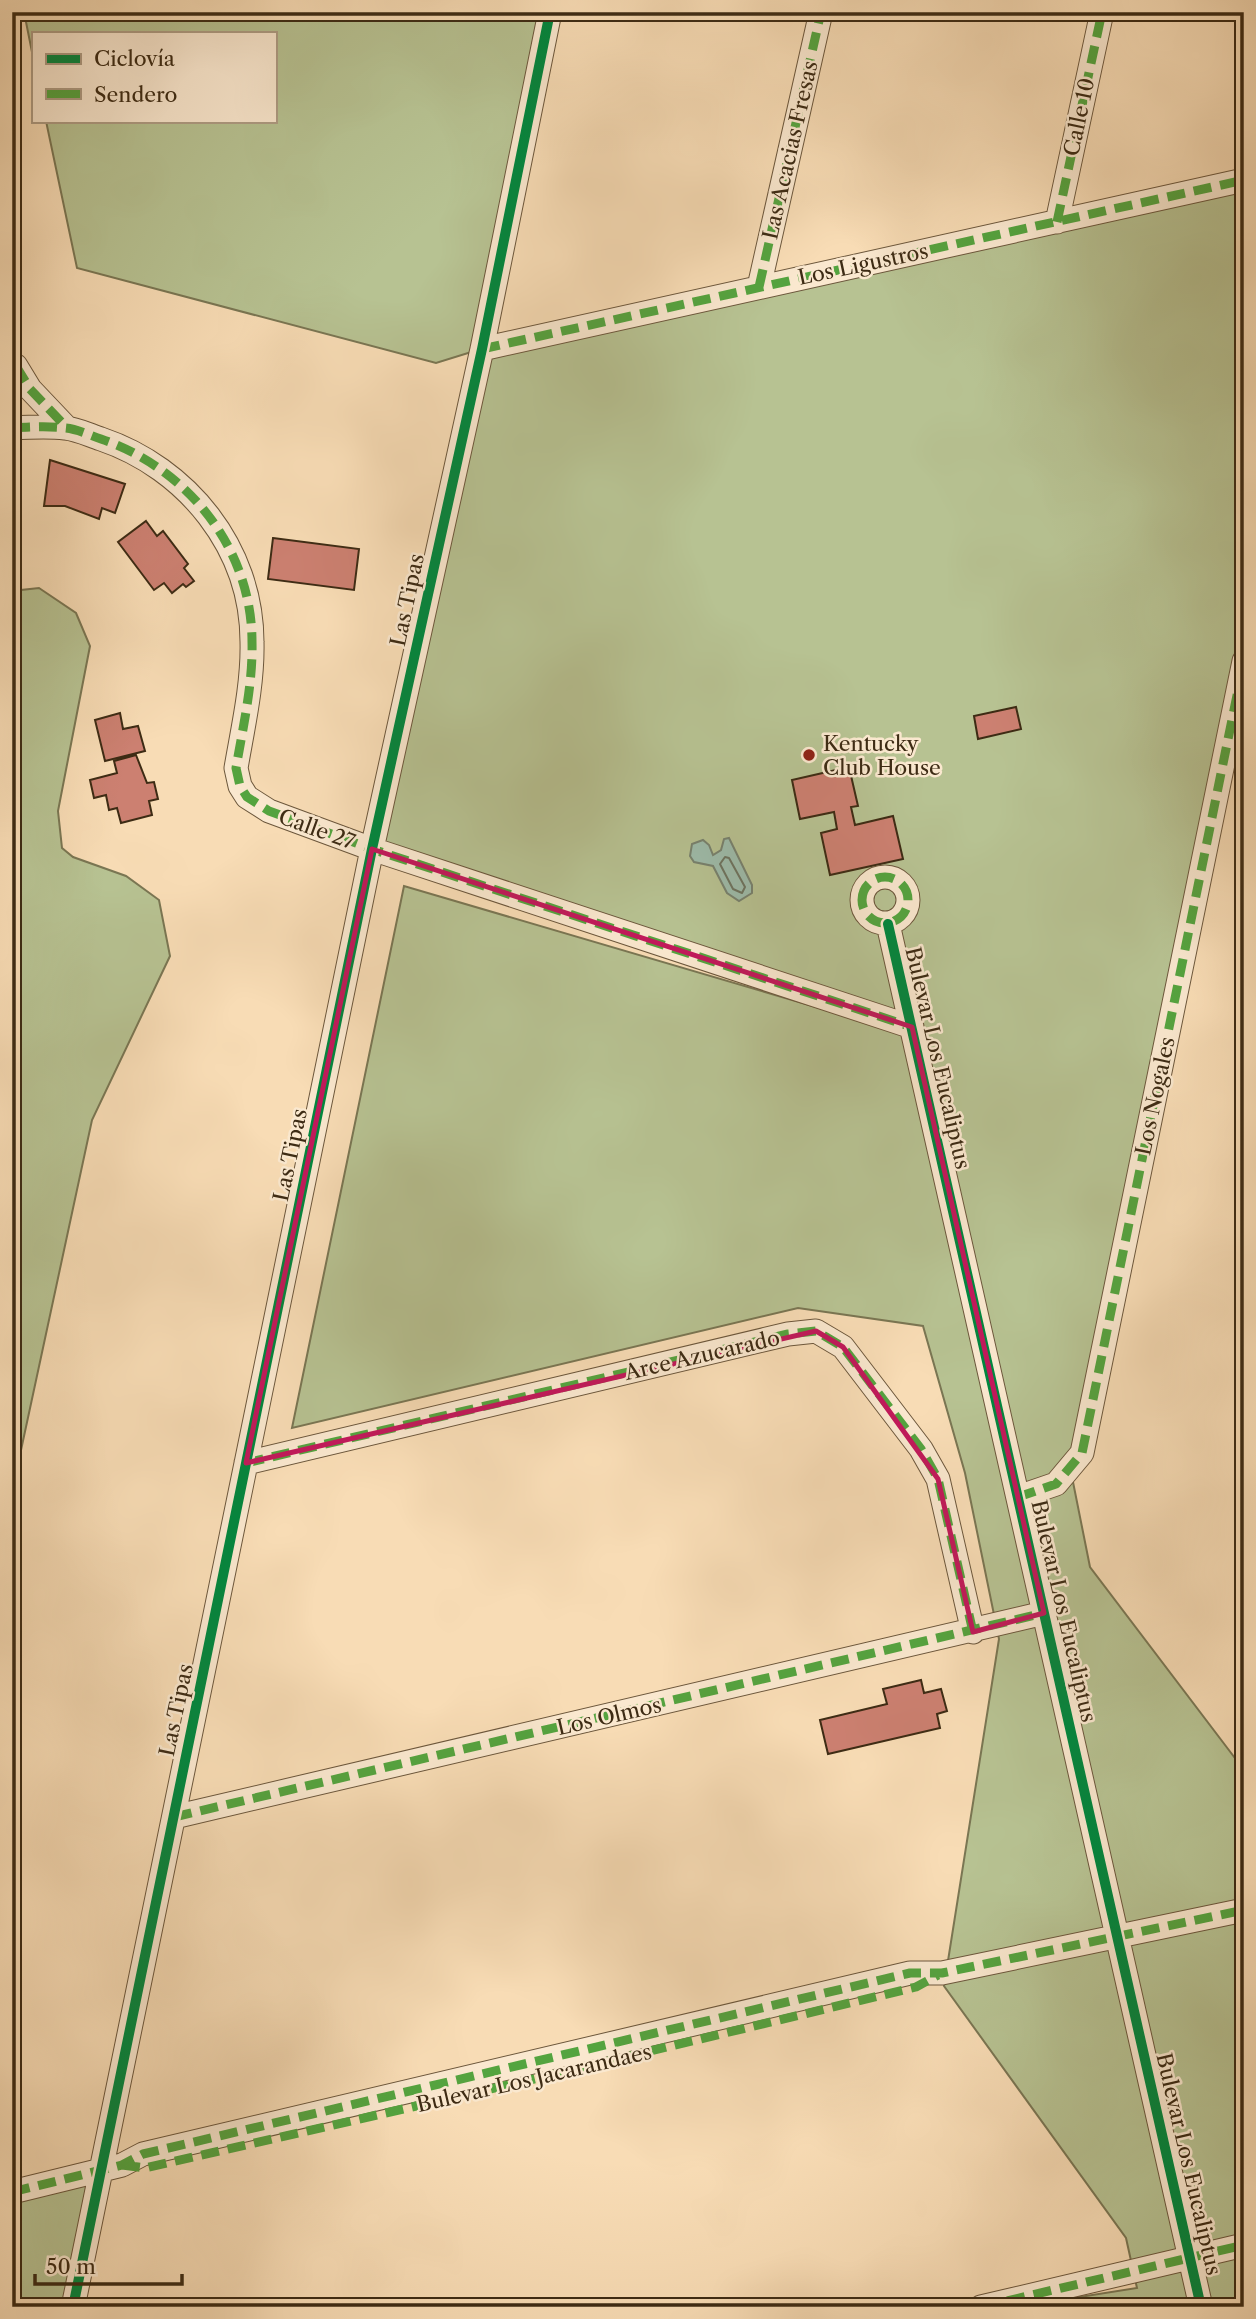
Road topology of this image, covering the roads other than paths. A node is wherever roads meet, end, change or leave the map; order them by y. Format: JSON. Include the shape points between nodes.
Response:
{"nodes":[{"id":1,"x":551,"y":12,"type":"edge"},
{"id":2,"x":821,"y":12,"type":"edge"},
{"id":3,"x":1102,"y":12,"type":"edge"},
{"id":4,"x":1244,"y":180,"type":"edge"},
{"id":5,"x":1057,"y":222,"type":"junction"},
{"id":6,"x":759,"y":287,"type":"junction"},
{"id":7,"x":482,"y":349,"type":"junction"},
{"id":8,"x":14,"y":360,"type":"edge"},
{"id":9,"x":12,"y":395,"type":"edge"},
{"id":10,"x":12,"y":428,"type":"edge"},
{"id":11,"x":67,"y":428,"type":"junction"},
{"id":12,"x":1244,"y":661,"type":"edge"},
{"id":13,"x":372,"y":849,"type":"junction"},
{"id":14,"x":888,"y":924,"type":"dead end"},
{"id":15,"x":912,"y":1027,"type":"junction"},
{"id":16,"x":246,"y":1463,"type":"junction"},
{"id":17,"x":1018,"y":1497,"type":"junction"},
{"id":18,"x":1044,"y":1613,"type":"junction"},
{"id":19,"x":973,"y":1632,"type":"junction"},
{"id":20,"x":174,"y":1817,"type":"junction"},
{"id":21,"x":1244,"y":1910,"type":"edge"},
{"id":22,"x":1118,"y":1936,"type":"junction"},
{"id":23,"x":112,"y":2167,"type":"junction"},
{"id":24,"x":12,"y":2192,"type":"edge"},
{"id":25,"x":1244,"y":2245,"type":"edge"},
{"id":26,"x":1190,"y":2257,"type":"junction"},
{"id":27,"x":73,"y":2307,"type":"edge"},
{"id":28,"x":981,"y":2307,"type":"edge"},
{"id":29,"x":1201,"y":2307,"type":"edge"}],
"edges":[{"from":1,"to":7,"type":"street","name":"Las Tipas"},
{"from":2,"to":6,"type":"street","name":"Las Acacias Fresas"},
{"from":3,"to":5,"type":"street","name":"Calle 10"},
{"from":4,"to":5,"type":"street","name":"Los Ligustros"},
{"from":5,"to":6,"type":"street","name":"Los Ligustros"},
{"from":6,"to":7,"type":"street","name":"Los Ligustros"},
{"from":7,"to":13,"type":"street","name":"Las Tipas"},
{"from":8,"to":9,"type":"street"},
{"from":8,"to":11,"type":"street","name":"Calle 27","via":[[47,410]]},
{"from":10,"to":11,"type":"street","name":"Calle 27"},
{"from":11,"to":13,"type":"street","name":"Calle 27","via":[[132,450],[176,479],[207,510],[230,548],[246,594],[253,640],[236,768],[247,797],[269,811]]},
{"from":12,"to":17,"type":"street","name":"Los Nogales","via":[[1082,1452],[1056,1484]]},
{"from":13,"to":15,"type":"street","name":"Calle 27"},
{"from":13,"to":16,"type":"street","name":"Las Tipas"},
{"from":14,"to":15,"type":"street","name":"Bulevar Los Eucaliptus"},
{"from":15,"to":17,"type":"street","name":"Bulevar Los Eucaliptus"},
{"from":16,"to":19,"type":"street","name":"Arce Azucarado","via":[[816,1331],[843,1347],[921,1449],[938,1479]]},
{"from":16,"to":20,"type":"street","name":"Las Tipas"},
{"from":17,"to":18,"type":"street","name":"Bulevar Los Eucaliptus"},
{"from":18,"to":19,"type":"street","name":"Los Olmos"},
{"from":18,"to":22,"type":"street","name":"Bulevar Los Eucaliptus"},
{"from":19,"to":20,"type":"street","name":"Los Olmos"},
{"from":20,"to":23,"type":"street","name":"Las Tipas"},
{"from":21,"to":22,"type":"street","name":"Bulevar Los Jacarandaes"},
{"from":22,"to":23,"type":"street","name":"Bulevar Los Jacarandaes","via":[[942,1973],[916,1987],[530,2080],[145,2168]]},
{"from":22,"to":26,"type":"street","name":"Bulevar Los Eucaliptus"},
{"from":23,"to":24,"type":"street","name":"Bulevar Los Jacarandaes"},
{"from":23,"to":27,"type":"street","name":"Las Tipas"},
{"from":25,"to":26,"type":"street"},
{"from":26,"to":28,"type":"street"},
{"from":26,"to":29,"type":"street","name":"Bulevar Los Eucaliptus"}]}
